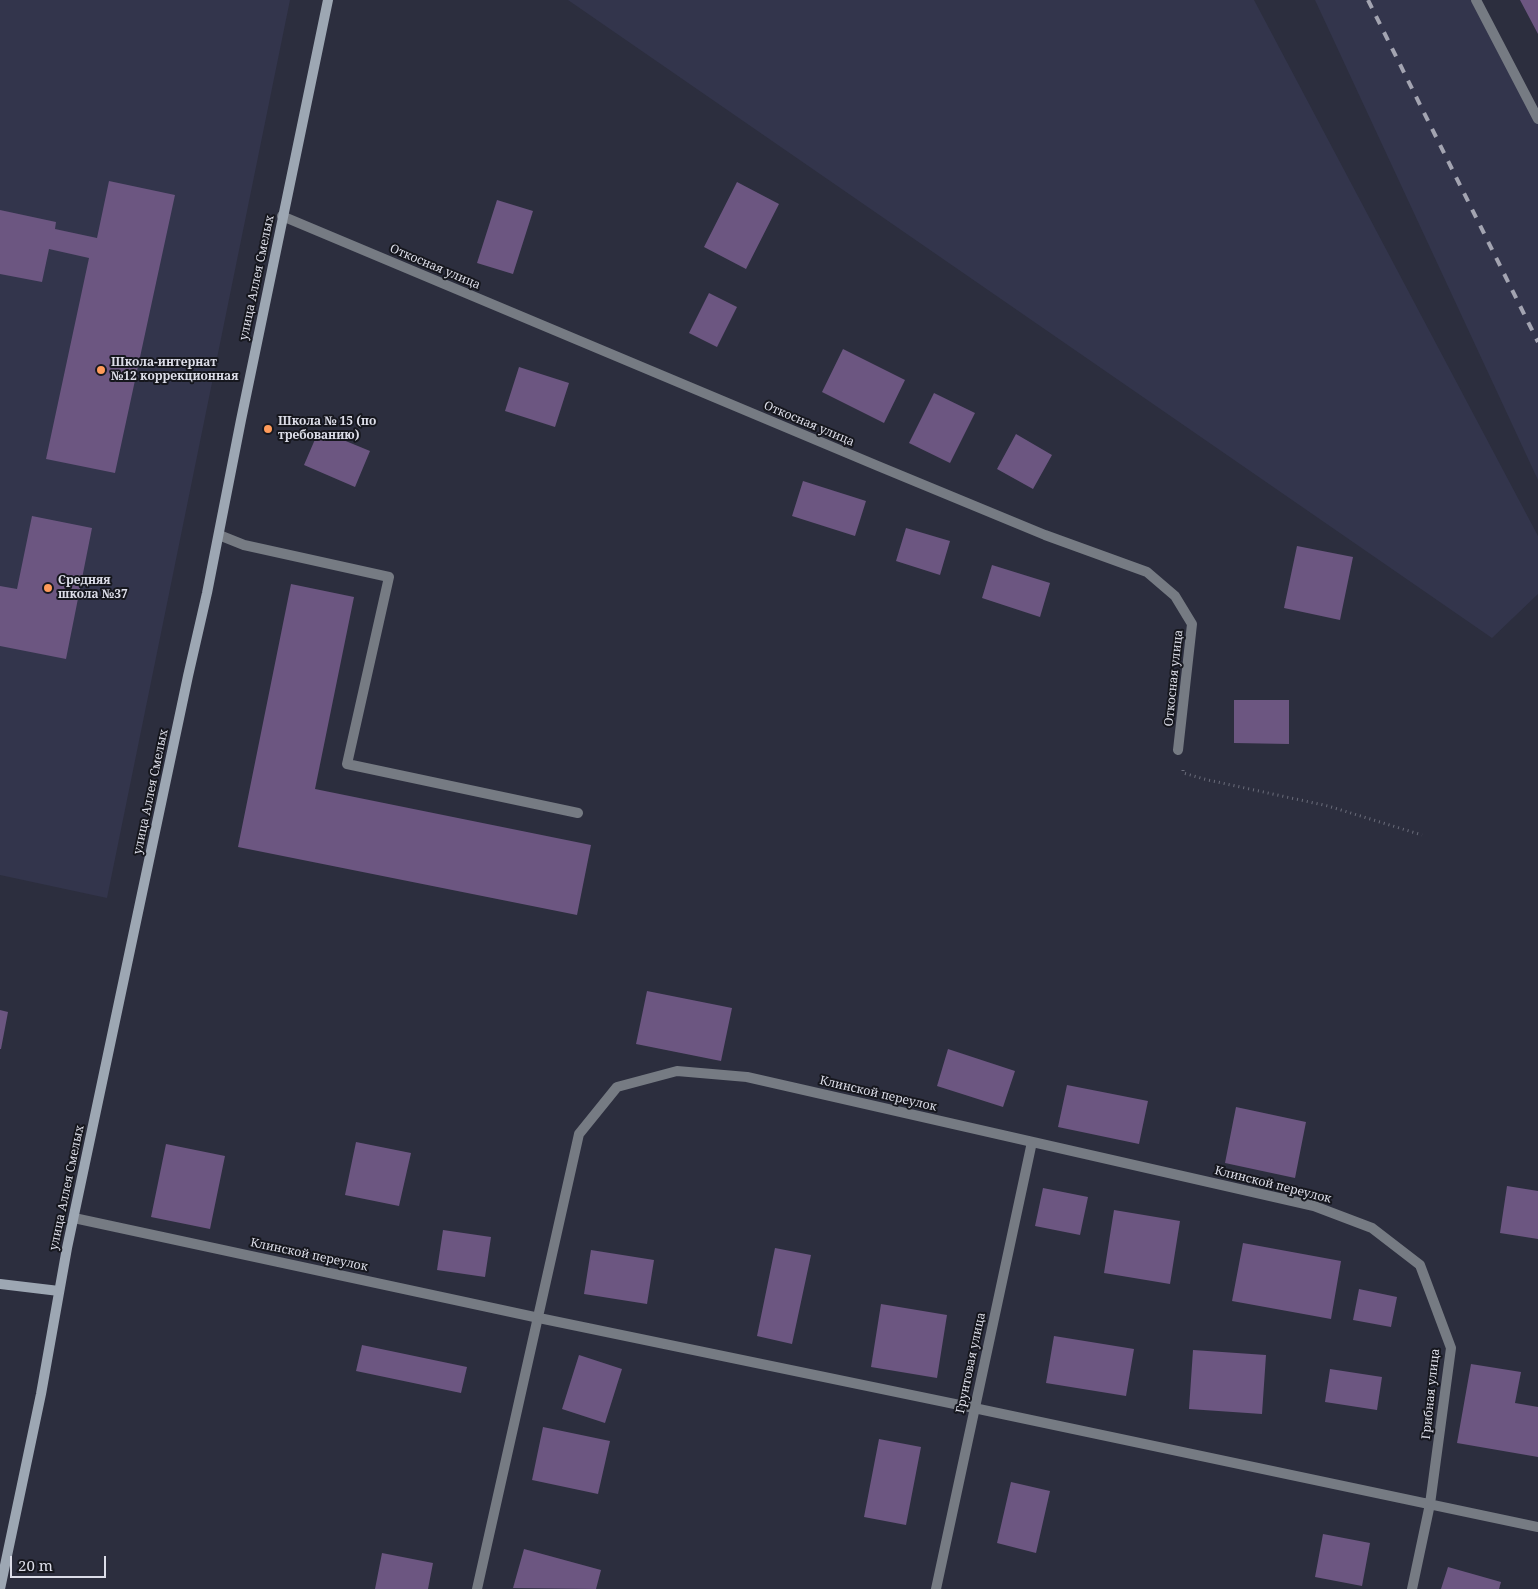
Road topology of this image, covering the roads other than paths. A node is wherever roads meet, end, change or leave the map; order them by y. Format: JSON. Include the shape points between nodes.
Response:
{"nodes":[{"id":1,"x":328,"y":0,"type":"edge"},
{"id":2,"x":1476,"y":0,"type":"edge"},
{"id":3,"x":1538,"y":119,"type":"edge"},
{"id":4,"x":282,"y":216,"type":"junction"},
{"id":5,"x":219,"y":535,"type":"junction"},
{"id":6,"x":1178,"y":750,"type":"road end"},
{"id":7,"x":578,"y":813,"type":"dead end"},
{"id":8,"x":1032,"y":1142,"type":"junction"},
{"id":9,"x":74,"y":1218,"type":"junction"},
{"id":10,"x":1372,"y":1228,"type":"joint"},
{"id":11,"x":0,"y":1284,"type":"edge"},
{"id":12,"x":59,"y":1291,"type":"junction"},
{"id":13,"x":539,"y":1318,"type":"junction"},
{"id":14,"x":974,"y":1408,"type":"junction"},
{"id":15,"x":1430,"y":1504,"type":"junction"},
{"id":16,"x":1538,"y":1527,"type":"edge"},
{"id":17,"x":0,"y":1589,"type":"edge"},
{"id":18,"x":477,"y":1589,"type":"edge"},
{"id":19,"x":936,"y":1589,"type":"edge"},
{"id":20,"x":1412,"y":1589,"type":"edge"}],
"edges":[{"from":1,"to":4,"type":"main road","name":"улица Аллея Смелых"},
{"from":2,"to":3,"type":"street"},
{"from":4,"to":5,"type":"main road","name":"улица Аллея Смелых"},
{"from":4,"to":6,"type":"street","name":"Откосная улица","via":[[896,474],[1045,535],[1147,572],[1175,596],[1192,624]]},
{"from":5,"to":7,"type":"street","via":[[244,545],[389,577],[347,764]]},
{"from":5,"to":9,"type":"main road","name":"улица Аллея Смелых"},
{"from":8,"to":10,"type":"street","name":"Клинской переулок","via":[[1314,1206]]},
{"from":8,"to":13,"type":"street","name":"Клинской переулок","via":[[747,1077],[677,1071],[617,1087],[579,1134]]},
{"from":8,"to":14,"type":"street","name":"Грунтовая улица"},
{"from":9,"to":12,"type":"main road","name":"улица Аллея Смелых"},
{"from":9,"to":13,"type":"street","name":"Клинской переулок"},
{"from":10,"to":15,"type":"street","name":"Грибная улица","via":[[1420,1265],[1451,1348]]},
{"from":11,"to":12,"type":"main road"},
{"from":12,"to":17,"type":"main road","name":"улица Аллея Смелых"},
{"from":13,"to":14,"type":"street","name":"Клинской переулок"},
{"from":13,"to":18,"type":"street","name":"Клинской переулок"},
{"from":14,"to":15,"type":"street","name":"Клинской переулок"},
{"from":14,"to":19,"type":"street","name":"Грунтовая улица"},
{"from":15,"to":16,"type":"street","name":"Клинской переулок"},
{"from":15,"to":20,"type":"street","name":"Грибная улица"}]}
